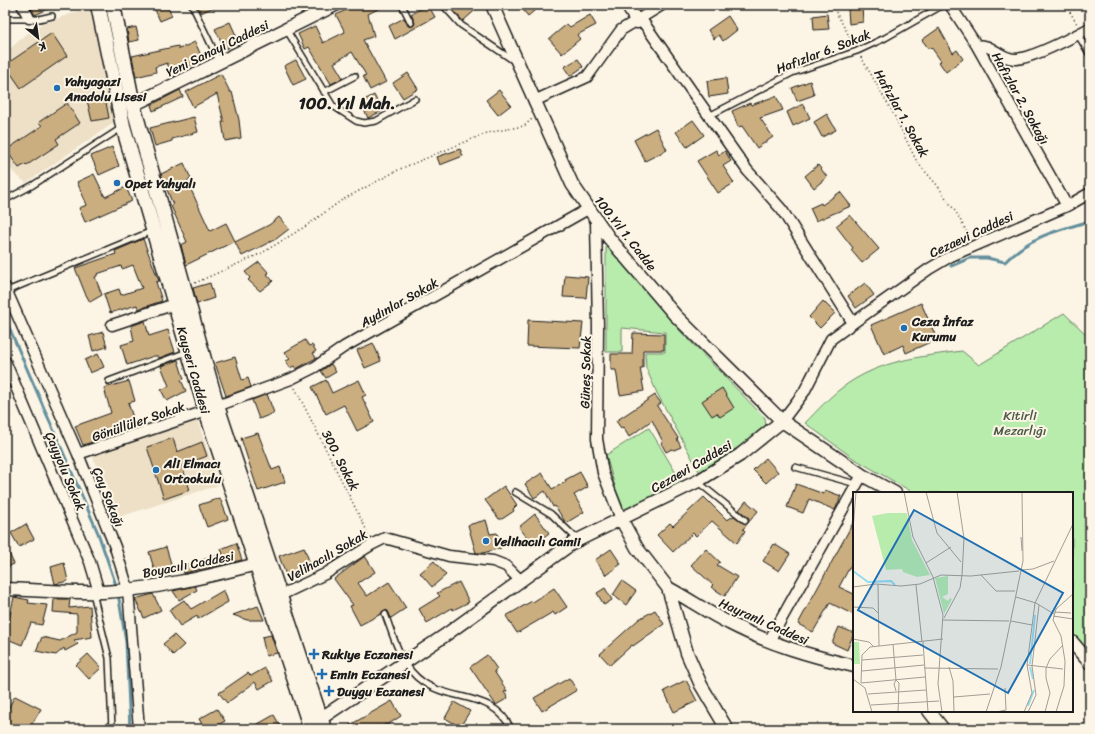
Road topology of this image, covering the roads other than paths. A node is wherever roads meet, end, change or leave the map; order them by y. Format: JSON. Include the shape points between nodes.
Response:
{"nodes":[{"id":1,"x":22,"y":5,"type":"edge"},
{"id":2,"x":98,"y":5,"type":"edge"},
{"id":3,"x":113,"y":5,"type":"edge"},
{"id":4,"x":192,"y":5,"type":"edge"},
{"id":5,"x":334,"y":5,"type":"edge"},
{"id":6,"x":402,"y":5,"type":"edge"},
{"id":7,"x":443,"y":5,"type":"edge"},
{"id":8,"x":492,"y":5,"type":"edge"},
{"id":9,"x":627,"y":5,"type":"edge"},
{"id":10,"x":662,"y":5,"type":"edge"},
{"id":11,"x":943,"y":5,"type":"edge"},
{"id":12,"x":950,"y":5,"type":"edge"},
{"id":13,"x":52,"y":16,"type":"dead end"},
{"id":14,"x":29,"y":18,"type":"junction"},
{"id":15,"x":5,"y":19,"type":"edge"},
{"id":16,"x":639,"y":20,"type":"junction"},
{"id":17,"x":411,"y":23,"type":"dead end"},
{"id":18,"x":286,"y":29,"type":"junction"},
{"id":19,"x":1083,"y":32,"type":"edge"},
{"id":20,"x":977,"y":46,"type":"junction"},
{"id":21,"x":1090,"y":55,"type":"edge"},
{"id":22,"x":220,"y":62,"type":"junction"},
{"id":23,"x":518,"y":64,"type":"junction"},
{"id":24,"x":355,"y":76,"type":"dead end"},
{"id":25,"x":324,"y":92,"type":"junction"},
{"id":26,"x":415,"y":99,"type":"dead end"},
{"id":27,"x":534,"y":101,"type":"junction"},
{"id":28,"x":133,"y":105,"type":"junction"},
{"id":29,"x":709,"y":116,"type":"junction"},
{"id":30,"x":124,"y":126,"type":"junction"},
{"id":31,"x":1090,"y":193,"type":"edge"},
{"id":32,"x":5,"y":200,"type":"edge"},
{"id":33,"x":1067,"y":206,"type":"junction"},
{"id":34,"x":588,"y":209,"type":"junction"},
{"id":35,"x":596,"y":221,"type":"junction"},
{"id":36,"x":153,"y":231,"type":"junction"},
{"id":37,"x":6,"y":289,"type":"edge"},
{"id":38,"x":175,"y":304,"type":"junction"},
{"id":39,"x":853,"y":322,"type":"junction"},
{"id":40,"x":112,"y":325,"type":"dead end"},
{"id":41,"x":189,"y":352,"type":"junction"},
{"id":42,"x":5,"y":361,"type":"edge"},
{"id":43,"x":110,"y":381,"type":"dead end"},
{"id":44,"x":212,"y":409,"type":"junction"},
{"id":45,"x":782,"y":421,"type":"junction"},
{"id":46,"x":78,"y":454,"type":"junction"},
{"id":47,"x":795,"y":467,"type":"dead end"},
{"id":48,"x":859,"y":480,"type":"junction"},
{"id":49,"x":698,"y":481,"type":"junction"},
{"id":50,"x":515,"y":492,"type":"dead end"},
{"id":51,"x":892,"y":492,"type":"edge"},
{"id":52,"x":621,"y":519,"type":"junction"},
{"id":53,"x":745,"y":520,"type":"dead end"},
{"id":54,"x":578,"y":540,"type":"junction"},
{"id":55,"x":256,"y":564,"type":"junction"},
{"id":56,"x":520,"y":580,"type":"junction"},
{"id":57,"x":668,"y":588,"type":"junction"},
{"id":58,"x":5,"y":589,"type":"edge"},
{"id":59,"x":126,"y":589,"type":"junction"},
{"id":60,"x":98,"y":592,"type":"junction"},
{"id":61,"x":281,"y":596,"type":"junction"},
{"id":62,"x":385,"y":614,"type":"dead end"},
{"id":63,"x":769,"y":641,"type":"junction"},
{"id":64,"x":1073,"y":643,"type":"edge"},
{"id":65,"x":404,"y":662,"type":"junction"},
{"id":66,"x":1090,"y":663,"type":"edge"},
{"id":67,"x":853,"y":666,"type":"edge"},
{"id":68,"x":930,"y":712,"type":"edge"},
{"id":69,"x":314,"y":727,"type":"edge"},
{"id":70,"x":112,"y":729,"type":"edge"},
{"id":71,"x":139,"y":729,"type":"edge"},
{"id":72,"x":511,"y":729,"type":"edge"},
{"id":73,"x":727,"y":729,"type":"edge"},
{"id":74,"x":944,"y":729,"type":"edge"}],
"edges":[{"from":1,"to":14,"type":"street"},
{"from":2,"to":30,"type":"main road","name":"Kayseri Caddesi"},
{"from":3,"to":28,"type":"main road","name":"Kayseri Caddesi"},
{"from":4,"to":22,"type":"lane"},
{"from":5,"to":18,"type":"street","name":"Yeni Sanayi Caddesi"},
{"from":6,"to":17,"type":"lane"},
{"from":7,"to":23,"type":"lane","via":[[461,25]]},
{"from":8,"to":23,"type":"street","name":"100.Yıl 1. Cadde"},
{"from":9,"to":16,"type":"street"},
{"from":10,"to":16,"type":"street"},
{"from":11,"to":29,"type":"lane","name":"Hafızlar 6. Sokak","via":[[885,38],[857,51],[792,73]]},
{"from":12,"to":20,"type":"street","name":"Hafızlar 2. Sokağı"},
{"from":13,"to":14,"type":"lane"},
{"from":14,"to":15,"type":"lane"},
{"from":16,"to":27,"type":"street","via":[[621,30],[587,77]]},
{"from":16,"to":29,"type":"street"},
{"from":18,"to":22,"type":"street","name":"Yeni Sanayi Caddesi"},
{"from":18,"to":25,"type":"lane"},
{"from":19,"to":20,"type":"street","via":[[1029,56],[1016,59],[1004,58],[988,46]]},
{"from":19,"to":21,"type":"lane"},
{"from":20,"to":33,"type":"street","name":"Hafızlar 2. Sokağı"},
{"from":22,"to":28,"type":"street","name":"Yeni Sanayi Caddesi"},
{"from":23,"to":27,"type":"street","name":"100.Yıl 1. Cadde"},
{"from":24,"to":25,"type":"lane"},
{"from":25,"to":26,"type":"lane","via":[[337,110],[364,123],[382,118]]},
{"from":27,"to":34,"type":"street","name":"100.Yıl 1. Cadde","via":[[572,184]]},
{"from":28,"to":44,"type":"main road","name":"Kayseri Caddesi","via":[[184,287]]},
{"from":29,"to":39,"type":"street","via":[[747,170],[782,210]]},
{"from":30,"to":32,"type":"lane","via":[[33,185]]},
{"from":30,"to":36,"type":"main road","name":"Kayseri Caddesi"},
{"from":31,"to":33,"type":"street","name":"Cezaevi Caddesi"},
{"from":33,"to":39,"type":"street","name":"Cezaevi Caddesi","via":[[951,256]]},
{"from":34,"to":35,"type":"street","name":"100.Yıl 1. Cadde"},
{"from":34,"to":44,"type":"street","name":"Aydınlar Sokak","via":[[297,376]]},
{"from":35,"to":45,"type":"street","name":"100.Yıl 1. Cadde","via":[[675,315]]},
{"from":35,"to":52,"type":"street","name":"Güneş Sokak","via":[[597,438],[603,473]]},
{"from":36,"to":37,"type":"lane"},
{"from":36,"to":38,"type":"main road","name":"Kayseri Caddesi"},
{"from":37,"to":46,"type":"street","name":"Çay Sokağı"},
{"from":38,"to":40,"type":"street"},
{"from":38,"to":41,"type":"main road","name":"Kayseri Caddesi"},
{"from":39,"to":45,"type":"street","name":"Cezaevi Caddesi","via":[[831,339],[804,392]]},
{"from":41,"to":43,"type":"lane"},
{"from":41,"to":44,"type":"main road","name":"Kayseri Caddesi"},
{"from":42,"to":60,"type":"street","name":"Çayyolu Sokak","via":[[90,562]]},
{"from":44,"to":46,"type":"street","name":"Gönüllüler Sokak"},
{"from":44,"to":55,"type":"main road","name":"Kayseri Caddesi"},
{"from":44,"to":61,"type":"main road","name":"Kayseri Caddesi"},
{"from":45,"to":48,"type":"street","name":"100.Yıl 1. Cadde"},
{"from":45,"to":49,"type":"street","name":"Cezaevi Caddesi","via":[[740,455]]},
{"from":46,"to":59,"type":"street","name":"Çay Sokağı","via":[[115,547]]},
{"from":47,"to":48,"type":"lane"},
{"from":48,"to":51,"type":"street","name":"100.Yıl 1. Cadde"},
{"from":48,"to":63,"type":"street"},
{"from":49,"to":52,"type":"street","name":"Cezaevi Caddesi"},
{"from":49,"to":53,"type":"lane"},
{"from":50,"to":54,"type":"lane","via":[[556,518]]},
{"from":52,"to":54,"type":"street","name":"Cezaevi Caddesi"},
{"from":52,"to":57,"type":"street","via":[[637,548]]},
{"from":54,"to":56,"type":"street","name":"Cezaevi Caddesi"},
{"from":55,"to":59,"type":"street","name":"Boyacılı Caddesi","via":[[196,579]]},
{"from":55,"to":69,"type":"main road","name":"Kayseri Caddesi"},
{"from":56,"to":61,"type":"street","name":"Velihacılı Sokak","via":[[506,566],[494,561],[450,556],[385,538],[325,574]]},
{"from":56,"to":65,"type":"street","name":"Cezaevi Caddesi","via":[[450,632]]},
{"from":57,"to":63,"type":"street","name":"Hayranlı Caddesi","via":[[729,623]]},
{"from":57,"to":73,"type":"street","via":[[687,653],[701,685]]},
{"from":58,"to":60,"type":"street"},
{"from":59,"to":60,"type":"street","name":"Boyacılı Caddesi"},
{"from":59,"to":71,"type":"street","name":"Çay Sokağı"},
{"from":60,"to":70,"type":"lane","via":[[109,658]]},
{"from":61,"to":69,"type":"main road","name":"Kayseri Caddesi"},
{"from":62,"to":65,"type":"lane"},
{"from":63,"to":67,"type":"street","name":"Hayranlı Caddesi","via":[[808,656]]},
{"from":64,"to":66,"type":"street"},
{"from":65,"to":69,"type":"street","name":"Cezaevi Caddesi"},
{"from":65,"to":72,"type":"lane","via":[[430,687],[484,702],[501,714]]},
{"from":68,"to":74,"type":"street"}]}
